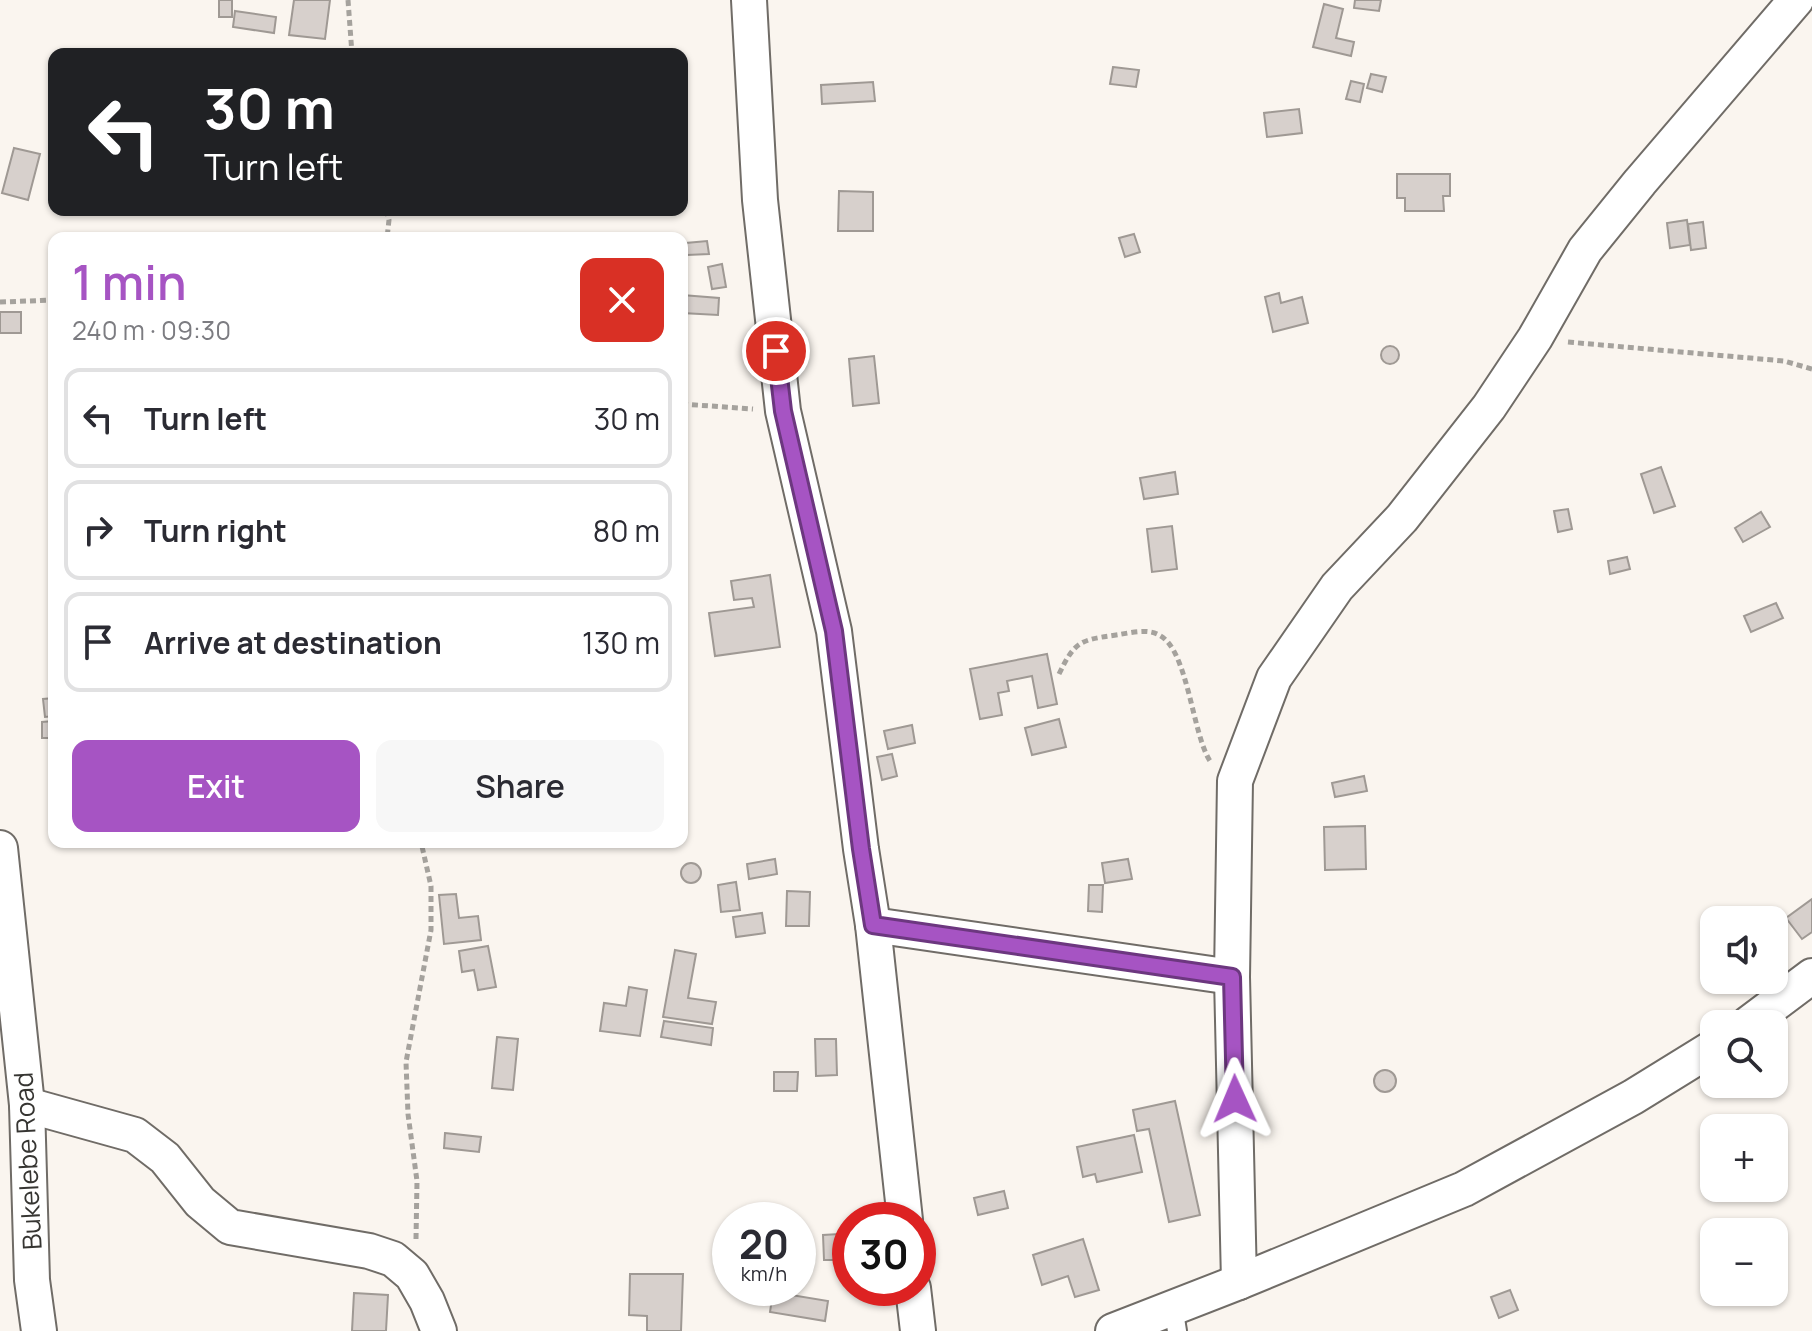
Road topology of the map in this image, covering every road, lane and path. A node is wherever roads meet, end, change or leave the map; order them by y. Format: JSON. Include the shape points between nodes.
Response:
{"nodes":[{"id":1,"x":348,"y":0,"type":"edge"},
{"id":2,"x":749,"y":0,"type":"edge"},
{"id":3,"x":1796,"y":0,"type":"edge"},
{"id":4,"x":352,"y":48,"type":"edge"},
{"id":5,"x":48,"y":300,"type":"edge"},
{"id":6,"x":0,"y":302,"type":"edge"},
{"id":7,"x":1535,"y":338,"type":"junction"},
{"id":8,"x":1812,"y":369,"type":"edge"},
{"id":9,"x":688,"y":404,"type":"edge"},
{"id":10,"x":783,"y":411,"type":"junction"},
{"id":11,"x":1059,"y":674,"type":"dead end"},
{"id":12,"x":1235,"y":781,"type":"junction"},
{"id":13,"x":0,"y":848,"type":"edge"},
{"id":14,"x":422,"y":848,"type":"edge"},
{"id":15,"x":873,"y":925,"type":"junction"},
{"id":16,"x":1812,"y":976,"type":"edge"},
{"id":17,"x":1232,"y":977,"type":"junction"},
{"id":18,"x":1767,"y":1010,"type":"edge"},
{"id":19,"x":1700,"y":1056,"type":"edge"},
{"id":20,"x":27,"y":1105,"type":"junction"},
{"id":21,"x":903,"y":1202,"type":"edge"},
{"id":22,"x":412,"y":1275,"type":"junction"},
{"id":23,"x":1239,"y":1282,"type":"junction"},
{"id":24,"x":915,"y":1306,"type":"edge"},
{"id":25,"x":1174,"y":1323,"type":"edge"},
{"id":26,"x":39,"y":1331,"type":"edge"},
{"id":27,"x":439,"y":1331,"type":"edge"},
{"id":28,"x":918,"y":1331,"type":"edge"},
{"id":29,"x":1113,"y":1331,"type":"edge"}],
"edges":[{"from":1,"to":4,"type":"path"},
{"from":2,"to":10,"type":"street","via":[[760,200]]},
{"from":3,"to":7,"type":"street","via":[[1585,250]]},
{"from":5,"to":6,"type":"path"},
{"from":7,"to":8,"type":"path","via":[[1784,361]]},
{"from":7,"to":12,"type":"street","via":[[1489,407],[1402,518],[1337,587],[1274,678]]},
{"from":9,"to":10,"type":"path"},
{"from":10,"to":15,"type":"street","via":[[834,631]]},
{"from":11,"to":12,"type":"path","via":[[1071,649],[1089,639],[1149,631],[1161,635],[1185,680],[1207,757]]},
{"from":12,"to":17,"type":"street"},
{"from":13,"to":20,"type":"street","name":"Bukelebe Road"},
{"from":14,"to":22,"type":"path","via":[[431,886],[431,930],[406,1062],[417,1181]]},
{"from":15,"to":17,"type":"street"},
{"from":15,"to":21,"type":"street"},
{"from":16,"to":18,"type":"street"},
{"from":17,"to":23,"type":"street"},
{"from":19,"to":23,"type":"street","via":[[1464,1189]]},
{"from":20,"to":22,"type":"street","via":[[135,1135],[165,1158],[200,1202],[230,1227],[369,1251],[393,1259]]},
{"from":20,"to":26,"type":"street","name":"Bukelebe Road","via":[[32,1280]]},
{"from":22,"to":27,"type":"street"},
{"from":23,"to":25,"type":"street"},
{"from":24,"to":28,"type":"street"},
{"from":25,"to":29,"type":"street"}]}
